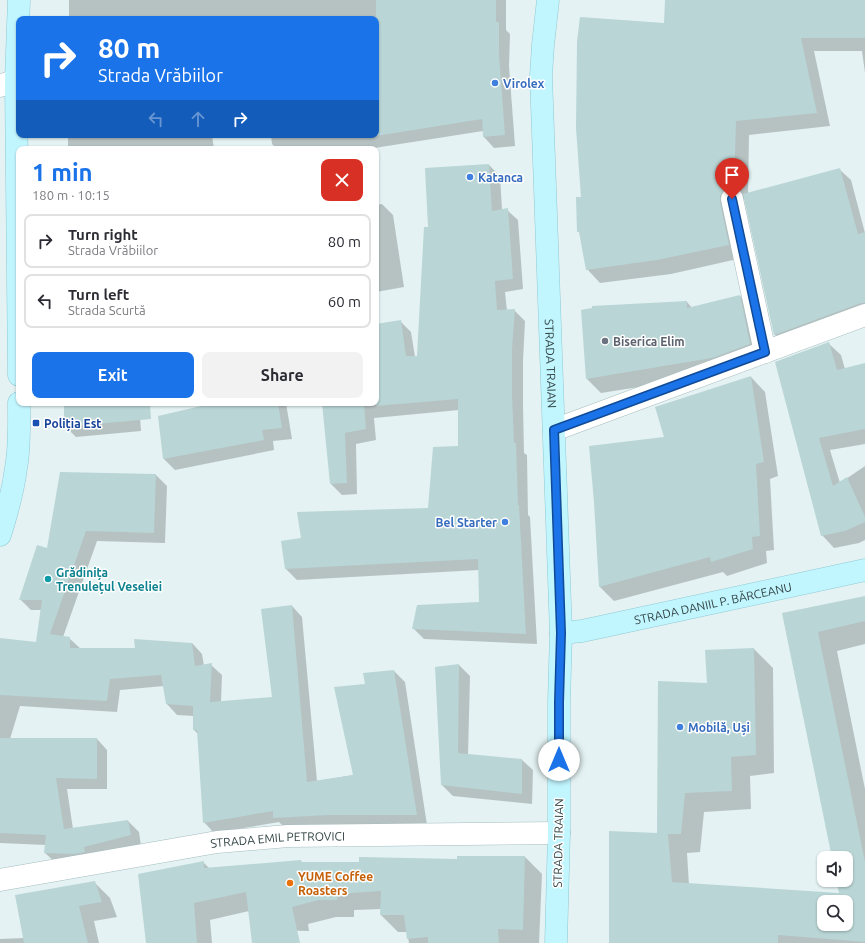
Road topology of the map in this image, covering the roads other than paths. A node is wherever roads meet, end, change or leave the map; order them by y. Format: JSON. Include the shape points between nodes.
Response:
{"nodes":[{"id":1,"x":19,"y":0,"type":"edge"},
{"id":2,"x":548,"y":0,"type":"edge"},
{"id":3,"x":17,"y":16,"type":"edge"},
{"id":4,"x":16,"y":23,"type":"edge"},
{"id":5,"x":8,"y":83,"type":"edge"},
{"id":6,"x":732,"y":199,"type":"dead end"},
{"id":7,"x":16,"y":295,"type":"edge"},
{"id":8,"x":865,"y":316,"type":"edge"},
{"id":9,"x":765,"y":352,"type":"junction"},
{"id":10,"x":19,"y":406,"type":"edge"},
{"id":11,"x":554,"y":430,"type":"junction"},
{"id":12,"x":0,"y":535,"type":"edge"},
{"id":13,"x":865,"y":570,"type":"edge"},
{"id":14,"x":561,"y":633,"type":"junction"},
{"id":15,"x":559,"y":833,"type":"junction"},
{"id":16,"x":0,"y":880,"type":"edge"},
{"id":17,"x":556,"y":943,"type":"edge"}],
"edges":[{"from":1,"to":3,"type":"main road"},
{"from":2,"to":11,"type":"main road","name":"STRADA TRAIAN","via":[[542,76]]},
{"from":4,"to":5,"type":"main road"},
{"from":5,"to":7,"type":"main road"},
{"from":6,"to":9,"type":"street"},
{"from":8,"to":9,"type":"street"},
{"from":9,"to":11,"type":"street"},
{"from":10,"to":12,"type":"main road","via":[[16,468]]},
{"from":11,"to":14,"type":"main road","name":"STRADA TRAIAN"},
{"from":13,"to":14,"type":"main road","name":"STRADA DANIIL P. BĂRCEANU","via":[[588,630]]},
{"from":14,"to":15,"type":"main road","name":"STRADA TRAIAN"},
{"from":15,"to":16,"type":"street","name":"STRADA EMIL PETROVICI","via":[[288,836],[225,841]]},
{"from":15,"to":17,"type":"main road","name":"STRADA TRAIAN"}]}
